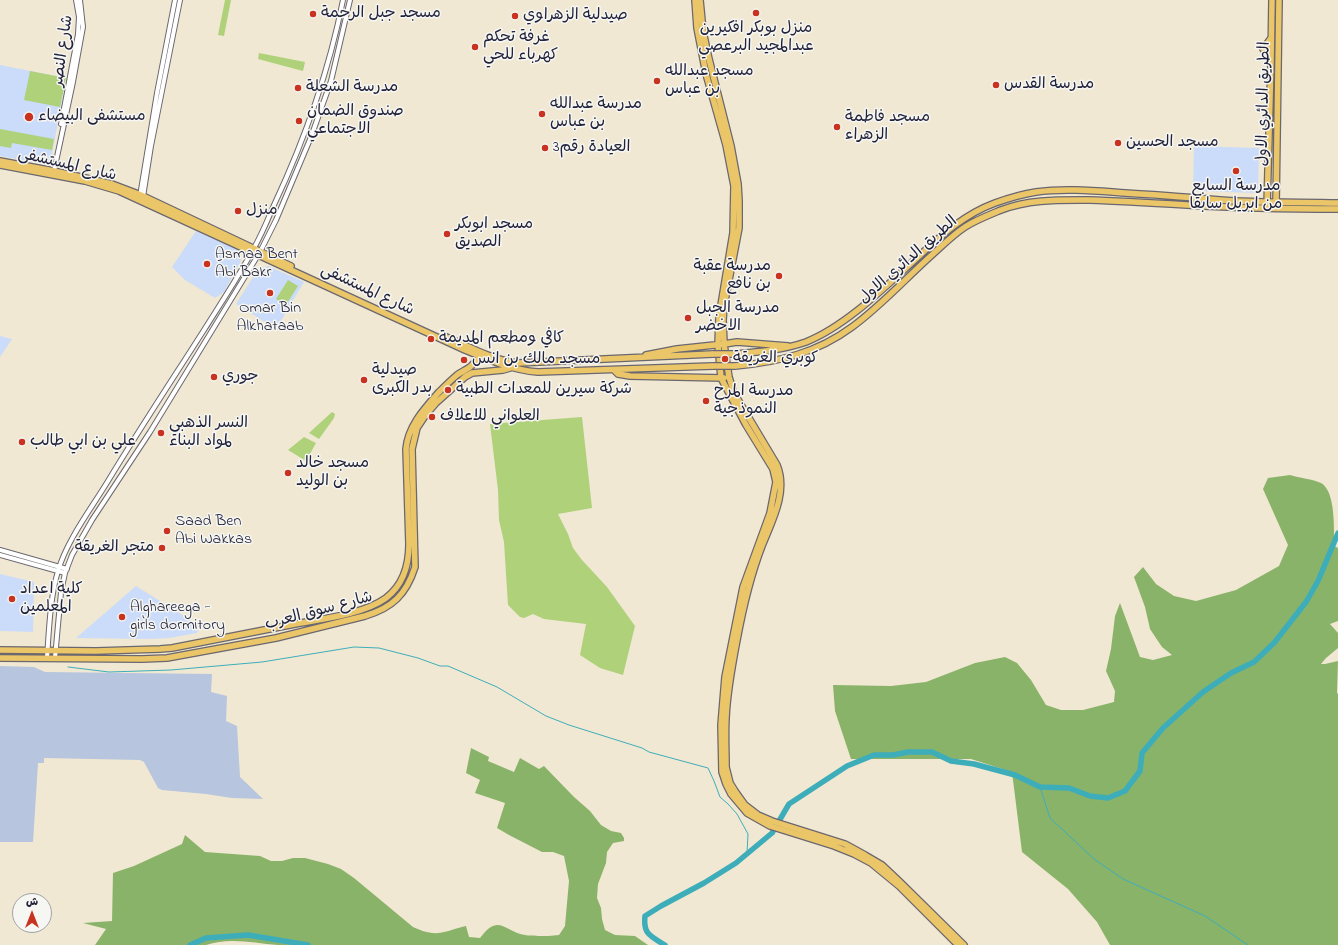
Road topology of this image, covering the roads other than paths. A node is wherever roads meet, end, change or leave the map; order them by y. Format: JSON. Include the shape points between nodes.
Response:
{"nodes":[{"id":1,"x":76,"y":0,"type":"edge"},
{"id":2,"x":80,"y":0,"type":"edge"},
{"id":3,"x":175,"y":0,"type":"edge"},
{"id":4,"x":180,"y":0,"type":"edge"},
{"id":5,"x":343,"y":0,"type":"edge"},
{"id":6,"x":350,"y":0,"type":"edge"},
{"id":7,"x":695,"y":0,"type":"edge"},
{"id":8,"x":700,"y":0,"type":"edge"},
{"id":9,"x":1272,"y":0,"type":"edge"},
{"id":10,"x":1279,"y":0,"type":"edge"},
{"id":11,"x":65,"y":111,"type":"junction"},
{"id":12,"x":0,"y":161,"type":"edge"},
{"id":13,"x":0,"y":165,"type":"edge"},
{"id":14,"x":53,"y":173,"type":"junction"},
{"id":15,"x":1268,"y":186,"type":"junction"},
{"id":16,"x":1087,"y":191,"type":"junction"},
{"id":17,"x":1031,"y":193,"type":"junction"},
{"id":18,"x":141,"y":198,"type":"junction"},
{"id":19,"x":1214,"y":199,"type":"junction"},
{"id":20,"x":1086,"y":200,"type":"junction"},
{"id":21,"x":1255,"y":201,"type":"junction"},
{"id":22,"x":1033,"y":202,"type":"junction"},
{"id":23,"x":1267,"y":202,"type":"junction"},
{"id":24,"x":1276,"y":202,"type":"junction"},
{"id":25,"x":1338,"y":203,"type":"edge"},
{"id":26,"x":1214,"y":207,"type":"junction"},
{"id":27,"x":1267,"y":209,"type":"junction"},
{"id":28,"x":1276,"y":209,"type":"junction"},
{"id":29,"x":1338,"y":209,"type":"edge"},
{"id":30,"x":733,"y":250,"type":"junction"},
{"id":31,"x":252,"y":251,"type":"junction"},
{"id":32,"x":259,"y":254,"type":"junction"},
{"id":33,"x":721,"y":344,"type":"junction"},
{"id":34,"x":791,"y":346,"type":"junction"},
{"id":35,"x":735,"y":354,"type":"joint"},
{"id":36,"x":488,"y":355,"type":"junction"},
{"id":37,"x":480,"y":356,"type":"junction"},
{"id":38,"x":634,"y":359,"type":"junction"},
{"id":39,"x":590,"y":360,"type":"junction"},
{"id":40,"x":713,"y":366,"type":"joint"},
{"id":41,"x":510,"y":368,"type":"junction"},
{"id":42,"x":590,"y":370,"type":"junction"},
{"id":43,"x":614,"y":370,"type":"junction"},
{"id":44,"x":729,"y":377,"type":"junction"},
{"id":45,"x":721,"y":378,"type":"junction"},
{"id":46,"x":0,"y":550,"type":"edge"},
{"id":47,"x":0,"y":555,"type":"edge"},
{"id":48,"x":59,"y":569,"type":"junction"},
{"id":49,"x":66,"y":571,"type":"junction"},
{"id":50,"x":0,"y":650,"type":"edge"},
{"id":51,"x":47,"y":650,"type":"junction"},
{"id":52,"x":55,"y":650,"type":"junction"},
{"id":53,"x":0,"y":658,"type":"edge"},
{"id":54,"x":47,"y":658,"type":"junction"},
{"id":55,"x":55,"y":658,"type":"junction"},
{"id":56,"x":728,"y":673,"type":"junction"},
{"id":57,"x":783,"y":827,"type":"junction"},
{"id":58,"x":958,"y":945,"type":"edge"},
{"id":59,"x":964,"y":945,"type":"edge"}],
"edges":[{"from":1,"to":11,"type":"street","name":"شارع النصر","via":[[79,28]]},
{"from":2,"to":11,"type":"street","name":"شارع النصر","via":[[83,27]]},
{"from":3,"to":18,"type":"street"},
{"from":4,"to":18,"type":"street"},
{"from":5,"to":31,"type":"street","via":[[324,79],[314,107],[285,182]]},
{"from":6,"to":32,"type":"street","via":[[331,81],[311,137]]},
{"from":7,"to":30,"type":"main road","via":[[697,28],[706,74],[726,145],[734,186]]},
{"from":8,"to":30,"type":"main road","via":[[708,59],[731,146],[738,184],[739,220]]},
{"from":9,"to":15,"type":"main road","name":"الطريق الدائري الاول"},
{"from":10,"to":24,"type":"main road","name":"الطريق الدائري الاول"},
{"from":11,"to":14,"type":"street","name":"شارع النصر"},
{"from":12,"to":14,"type":"main road","name":"شارع المستشفى"},
{"from":13,"to":14,"type":"main road","name":"شارع المستشفى"},
{"from":14,"to":18,"type":"main road","name":"شارع المستشفى"},
{"from":15,"to":21,"type":"main road","via":[[1264,196]]},
{"from":15,"to":23,"type":"main road","name":"الطريق الدائري الاول"},
{"from":16,"to":17,"type":"main road","name":"الطريق الدائري الاول","via":[[1054,190]]},
{"from":16,"to":19,"type":"main road","name":"الطريق الدائري الاول"},
{"from":16,"to":20,"type":"main road"},
{"from":17,"to":22,"type":"main road"},
{"from":17,"to":34,"type":"main road","name":"الطريق الدائري الاول","via":[[994,204],[966,217],[838,324],[827,332]]},
{"from":18,"to":31,"type":"main road","name":"شارع المستشفى"},
{"from":19,"to":21,"type":"main road","name":"الطريق الدائري الاول"},
{"from":19,"to":26,"type":"main road"},
{"from":20,"to":22,"type":"main road","name":"الطريق الدائري الاول"},
{"from":20,"to":26,"type":"main road","name":"الطريق الدائري الاول"},
{"from":21,"to":23,"type":"main road","name":"الطريق الدائري الاول"},
{"from":22,"to":40,"type":"main road","name":"الطريق الدائري الاول","bridge":true,"via":[[1003,210],[964,228],[838,337],[784,359],[736,366]]},
{"from":23,"to":24,"type":"main road"},
{"from":23,"to":27,"type":"main road","name":"الطريق الدائري الاول"},
{"from":24,"to":25,"type":"main road"},
{"from":24,"to":28,"type":"main road","name":"الطريق الدائري الاول"},
{"from":26,"to":27,"type":"main road","name":"الطريق الدائري الاول"},
{"from":27,"to":28,"type":"main road"},
{"from":28,"to":29,"type":"main road"},
{"from":30,"to":33,"type":"main road"},
{"from":31,"to":32,"type":"main road","name":"شارع المستشفى"},
{"from":31,"to":48,"type":"street","via":[[74,535]]},
{"from":32,"to":36,"type":"main road","name":"شارع المستشفى"},
{"from":32,"to":37,"type":"main road","name":"شارع المستشفى"},
{"from":32,"to":49,"type":"street","via":[[88,526]]},
{"from":33,"to":34,"type":"main road","via":[[737,342]]},
{"from":33,"to":38,"type":"main road","via":[[657,352]]},
{"from":33,"to":44,"type":"main road"},
{"from":33,"to":45,"type":"main road"},
{"from":34,"to":35,"type":"main road","name":"الطريق الدائري الاول"},
{"from":35,"to":38,"type":"main road","name":"شارع المستشفى","bridge":true},
{"from":36,"to":37,"type":"main road"},
{"from":36,"to":39,"type":"main road","name":"شارع المستشفى","via":[[518,363]]},
{"from":37,"to":41,"type":"main road","name":"شارع المستشفى"},
{"from":37,"to":52,"type":"main road","via":[[426,407],[410,431],[406,449],[409,556],[402,578],[387,598],[363,610],[172,648]]},
{"from":38,"to":39,"type":"main road","name":"شارع المستشفى"},
{"from":39,"to":42,"type":"main road"},
{"from":40,"to":43,"type":"main road","name":"شارع المستشفى"},
{"from":41,"to":42,"type":"main road","name":"شارع المستشفى","via":[[538,372]]},
{"from":41,"to":55,"type":"main road","name":"شارع سوق العرب","via":[[472,373],[465,377],[436,403],[417,428],[412,443],[415,567],[406,588],[388,607],[365,616],[276,638],[166,658]]},
{"from":42,"to":43,"type":"main road","name":"شارع المستشفى"},
{"from":43,"to":45,"type":"main road","via":[[618,374],[630,376]]},
{"from":44,"to":45,"type":"main road"},
{"from":44,"to":56,"type":"main road","via":[[734,393],[777,465],[781,485],[776,512],[752,571]]},
{"from":45,"to":56,"type":"main road","via":[[773,469],[776,482],[770,513],[743,587]]},
{"from":46,"to":48,"type":"street"},
{"from":47,"to":48,"type":"street"},
{"from":48,"to":49,"type":"street"},
{"from":48,"to":51,"type":"street"},
{"from":49,"to":52,"type":"street","via":[[61,592]]},
{"from":50,"to":51,"type":"main road"},
{"from":51,"to":52,"type":"main road"},
{"from":51,"to":54,"type":"street"},
{"from":52,"to":55,"type":"street"},
{"from":53,"to":54,"type":"main road","name":"شارع سوق العرب"},
{"from":54,"to":55,"type":"main road","name":"شارع سوق العرب"},
{"from":56,"to":57,"type":"main road","via":[[724,718],[726,767],[730,783],[745,805],[771,824]]},
{"from":57,"to":58,"type":"main road","via":[[871,863],[899,886]]},
{"from":57,"to":59,"type":"main road","via":[[845,844],[882,865]]}]}
